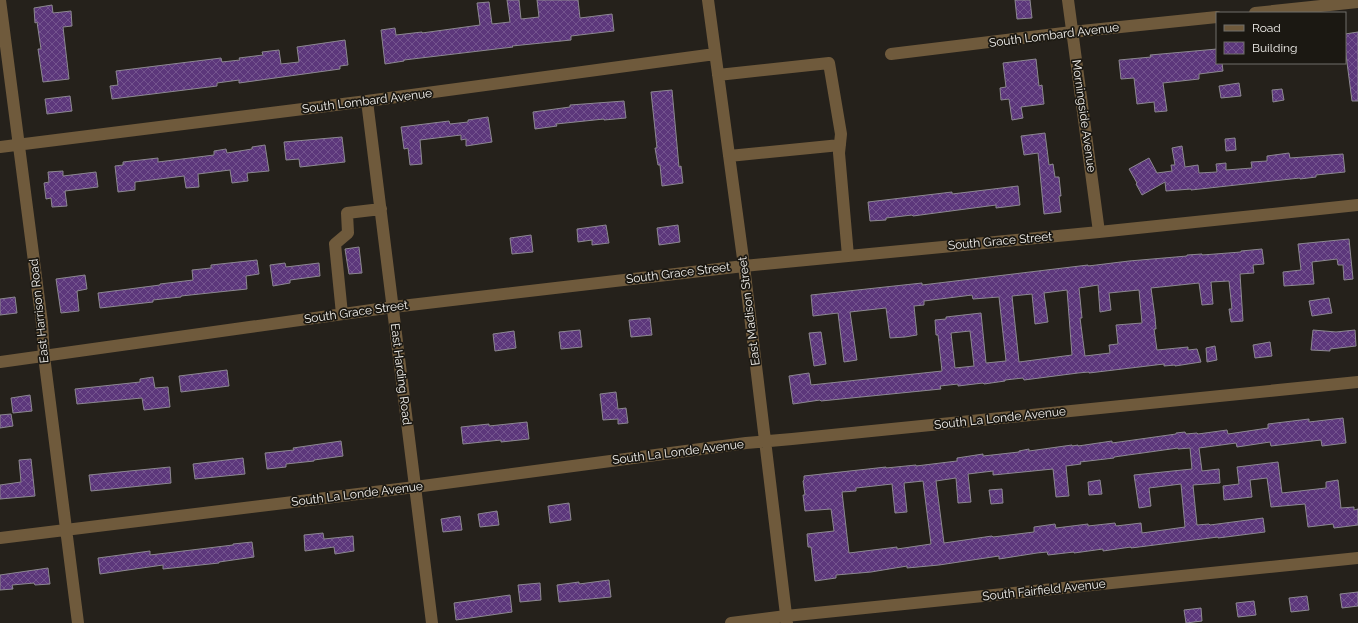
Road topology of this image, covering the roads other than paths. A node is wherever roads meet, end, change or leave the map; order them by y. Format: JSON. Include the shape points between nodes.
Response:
{"nodes":[{"id":1,"x":0,"y":0,"type":"edge"},
{"id":2,"x":708,"y":0,"type":"edge"},
{"id":3,"x":1068,"y":0,"type":"edge"},
{"id":4,"x":1358,"y":2,"type":"edge"},
{"id":5,"x":1264,"y":12,"type":"edge"},
{"id":6,"x":1216,"y":17,"type":"edge"},
{"id":7,"x":1072,"y":32,"type":"junction"},
{"id":8,"x":715,"y":54,"type":"junction"},
{"id":9,"x":890,"y":54,"type":"dead end"},
{"id":10,"x":718,"y":74,"type":"junction"},
{"id":11,"x":368,"y":101,"type":"junction"},
{"id":12,"x":20,"y":145,"type":"junction"},
{"id":13,"x":840,"y":145,"type":"junction"},
{"id":14,"x":0,"y":147,"type":"edge"},
{"id":15,"x":729,"y":156,"type":"junction"},
{"id":16,"x":1358,"y":205,"type":"edge"},
{"id":17,"x":381,"y":209,"type":"junction"},
{"id":18,"x":1099,"y":232,"type":"junction"},
{"id":19,"x":848,"y":256,"type":"junction"},
{"id":20,"x":744,"y":266,"type":"junction"},
{"id":21,"x":393,"y":307,"type":"junction"},
{"id":22,"x":342,"y":314,"type":"junction"},
{"id":23,"x":44,"y":356,"type":"junction"},
{"id":24,"x":0,"y":362,"type":"edge"},
{"id":25,"x":1358,"y":382,"type":"edge"},
{"id":26,"x":764,"y":442,"type":"junction"},
{"id":27,"x":415,"y":486,"type":"junction"},
{"id":28,"x":66,"y":530,"type":"junction"},
{"id":29,"x":0,"y":538,"type":"edge"},
{"id":30,"x":1358,"y":558,"type":"edge"},
{"id":31,"x":787,"y":619,"type":"edge"},
{"id":32,"x":78,"y":623,"type":"edge"},
{"id":33,"x":432,"y":623,"type":"edge"},
{"id":34,"x":731,"y":623,"type":"edge"}],
"edges":[{"from":1,"to":12,"type":"street","name":"East Harrison Road"},
{"from":2,"to":8,"type":"street","name":"East Madison Street"},
{"from":3,"to":7,"type":"street","name":"Morningside Avenue"},
{"from":4,"to":5,"type":"street"},
{"from":6,"to":7,"type":"street","name":"South Lombard Avenue"},
{"from":7,"to":9,"type":"street","name":"South Lombard Avenue"},
{"from":7,"to":18,"type":"street","name":"Morningside Avenue"},
{"from":8,"to":10,"type":"street","name":"East Madison Street"},
{"from":8,"to":11,"type":"street","name":"South Lombard Avenue"},
{"from":10,"to":13,"type":"street","via":[[829,63],[841,134]]},
{"from":10,"to":15,"type":"street","name":"East Madison Street"},
{"from":11,"to":12,"type":"street","name":"South Lombard Avenue"},
{"from":11,"to":17,"type":"street","name":"East Harding Road"},
{"from":12,"to":14,"type":"street","name":"South Lombard Avenue"},
{"from":12,"to":23,"type":"street","name":"East Harrison Road"},
{"from":13,"to":15,"type":"street"},
{"from":13,"to":19,"type":"street"},
{"from":15,"to":20,"type":"street","name":"East Madison Street"},
{"from":16,"to":18,"type":"street","name":"South Grace Street"},
{"from":17,"to":21,"type":"street","name":"East Harding Road"},
{"from":17,"to":22,"type":"street","via":[[347,213],[348,233],[335,244]]},
{"from":18,"to":19,"type":"street","name":"South Grace Street"},
{"from":19,"to":20,"type":"street","name":"South Grace Street"},
{"from":20,"to":21,"type":"street","name":"South Grace Street"},
{"from":20,"to":26,"type":"street","name":"East Madison Street"},
{"from":21,"to":22,"type":"street","name":"South Grace Street"},
{"from":21,"to":27,"type":"street","name":"East Harding Road"},
{"from":22,"to":23,"type":"street","name":"South Grace Street"},
{"from":23,"to":24,"type":"street","name":"South Grace Street"},
{"from":23,"to":28,"type":"street","name":"East Harrison Road"},
{"from":25,"to":26,"type":"street","name":"South La Londe Avenue"},
{"from":26,"to":27,"type":"street","name":"South La Londe Avenue"},
{"from":26,"to":31,"type":"street","name":"East Madison Street"},
{"from":27,"to":28,"type":"street","name":"South La Londe Avenue"},
{"from":27,"to":33,"type":"street","name":"East Harding Road"},
{"from":28,"to":29,"type":"street","name":"South La Londe Avenue"},
{"from":28,"to":32,"type":"street","name":"East Harrison Road"},
{"from":30,"to":31,"type":"street","name":"South Fairfield Avenue"},
{"from":31,"to":34,"type":"street","name":"South Fairfield Avenue"}]}
